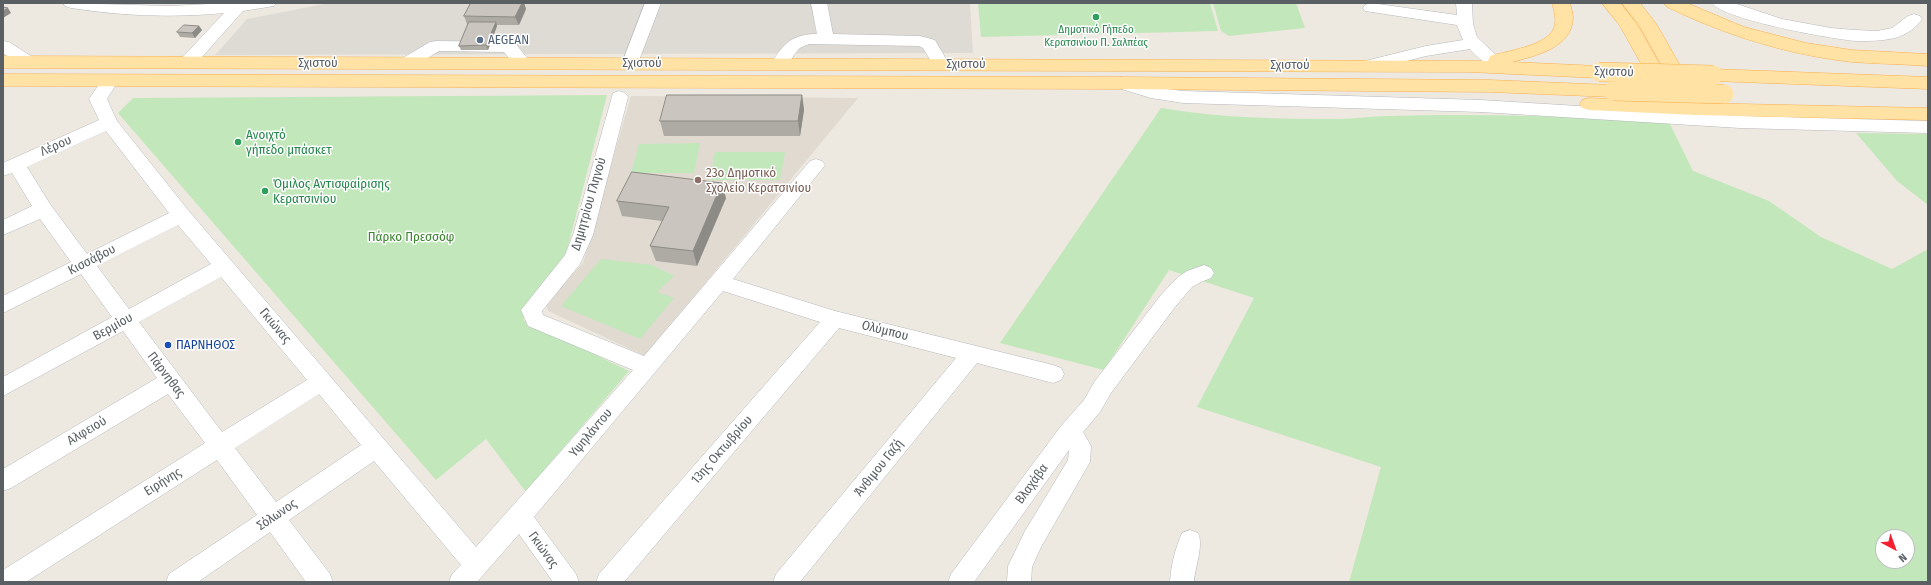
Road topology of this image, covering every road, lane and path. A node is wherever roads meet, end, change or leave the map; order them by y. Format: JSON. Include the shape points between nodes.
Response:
{"nodes":[{"id":1,"x":71,"y":3,"type":"edge"},
{"id":2,"x":268,"y":3,"type":"edge"},
{"id":3,"x":653,"y":3,"type":"edge"},
{"id":4,"x":819,"y":3,"type":"edge"},
{"id":5,"x":1464,"y":3,"type":"edge"},
{"id":6,"x":1561,"y":3,"type":"edge"},
{"id":7,"x":1611,"y":3,"type":"edge"},
{"id":8,"x":1631,"y":3,"type":"edge"},
{"id":9,"x":1673,"y":3,"type":"edge"},
{"id":10,"x":1720,"y":3,"type":"edge"},
{"id":11,"x":191,"y":7,"type":"edge"},
{"id":12,"x":237,"y":8,"type":"junction"},
{"id":13,"x":1371,"y":8,"type":"dead end"},
{"id":14,"x":1914,"y":19,"type":"dead end"},
{"id":15,"x":1465,"y":21,"type":"junction"},
{"id":16,"x":826,"y":39,"type":"junction"},
{"id":17,"x":1472,"y":44,"type":"junction"},
{"id":18,"x":3,"y":46,"type":"edge"},
{"id":19,"x":1928,"y":60,"type":"edge"},
{"id":20,"x":1494,"y":61,"type":"junction"},
{"id":21,"x":3,"y":62,"type":"edge"},
{"id":22,"x":28,"y":62,"type":"junction"},
{"id":23,"x":187,"y":63,"type":"junction"},
{"id":24,"x":630,"y":63,"type":"junction"},
{"id":25,"x":779,"y":64,"type":"junction"},
{"id":26,"x":941,"y":64,"type":"junction"},
{"id":27,"x":1367,"y":66,"type":"junction"},
{"id":28,"x":1469,"y":66,"type":"junction"},
{"id":29,"x":3,"y":80,"type":"edge"},
{"id":30,"x":111,"y":80,"type":"junction"},
{"id":31,"x":1121,"y":83,"type":"junction"},
{"id":32,"x":1928,"y":83,"type":"edge"},
{"id":33,"x":1359,"y":86,"type":"junction"},
{"id":34,"x":619,"y":97,"type":"dead end"},
{"id":35,"x":1928,"y":102,"type":"edge"},
{"id":36,"x":1674,"y":107,"type":"junction"},
{"id":37,"x":1695,"y":109,"type":"junction"},
{"id":38,"x":1928,"y":114,"type":"edge"},
{"id":39,"x":108,"y":123,"type":"junction"},
{"id":40,"x":1928,"y":127,"type":"edge"},
{"id":41,"x":816,"y":165,"type":"dead end"},
{"id":42,"x":9,"y":167,"type":"edge"},
{"id":43,"x":43,"y":209,"type":"junction"},
{"id":44,"x":181,"y":215,"type":"junction"},
{"id":45,"x":3,"y":228,"type":"edge"},
{"id":46,"x":84,"y":264,"type":"junction"},
{"id":47,"x":224,"y":266,"type":"junction"},
{"id":48,"x":1204,"y":274,"type":"dead end"},
{"id":49,"x":720,"y":282,"type":"junction"},
{"id":50,"x":3,"y":305,"type":"edge"},
{"id":51,"x":836,"y":319,"type":"junction"},
{"id":52,"x":126,"y":320,"type":"junction"},
{"id":53,"x":972,"y":353,"type":"junction"},
{"id":54,"x":648,"y":367,"type":"junction"},
{"id":55,"x":1053,"y":374,"type":"dead end"},
{"id":56,"x":171,"y":381,"type":"junction"},
{"id":57,"x":322,"y":381,"type":"junction"},
{"id":58,"x":3,"y":387,"type":"edge"},
{"id":59,"x":1069,"y":433,"type":"junction"},
{"id":60,"x":220,"y":446,"type":"junction"},
{"id":61,"x":376,"y":447,"type":"junction"},
{"id":62,"x":3,"y":481,"type":"edge"},
{"id":63,"x":273,"y":517,"type":"junction"},
{"id":64,"x":520,"y":517,"type":"junction"},
{"id":65,"x":1190,"y":541,"type":"dead end"},
{"id":66,"x":476,"y":565,"type":"junction"},
{"id":67,"x":5,"y":582,"type":"edge"},
{"id":68,"x":178,"y":582,"type":"edge"},
{"id":69,"x":322,"y":582,"type":"edge"},
{"id":70,"x":461,"y":582,"type":"edge"},
{"id":71,"x":567,"y":582,"type":"edge"},
{"id":72,"x":608,"y":582,"type":"edge"},
{"id":73,"x":785,"y":582,"type":"edge"},
{"id":74,"x":960,"y":582,"type":"edge"},
{"id":75,"x":1019,"y":582,"type":"edge"},
{"id":76,"x":1182,"y":582,"type":"edge"}],
"edges":[{"from":1,"to":11,"type":"street","via":[[127,11]]},
{"from":2,"to":12,"type":"street"},
{"from":3,"to":24,"type":"street"},
{"from":4,"to":16,"type":"street"},
{"from":5,"to":15,"type":"street"},
{"from":6,"to":20,"type":"main road","via":[[1565,12],[1565,22],[1556,38],[1533,51]]},
{"from":7,"to":36,"type":"main road","via":[[1628,24]]},
{"from":8,"to":37,"type":"main road","via":[[1648,25]]},
{"from":9,"to":19,"type":"main road","via":[[1727,27],[1805,49],[1854,56]]},
{"from":10,"to":14,"type":"street","via":[[1756,17],[1831,32],[1868,35],[1894,33]]},
{"from":11,"to":12,"type":"street"},
{"from":12,"to":23,"type":"street"},
{"from":13,"to":15,"type":"street"},
{"from":15,"to":17,"type":"street","via":[[1465,30]]},
{"from":16,"to":25,"type":"street","via":[[807,38],[798,41]]},
{"from":16,"to":26,"type":"street","via":[[925,42],[929,44]]},
{"from":17,"to":20,"type":"street"},
{"from":17,"to":27,"type":"street"},
{"from":18,"to":22,"type":"street"},
{"from":20,"to":28,"type":"main road"},
{"from":21,"to":22,"type":"main road","name":"Σχιστού"},
{"from":22,"to":23,"type":"main road","name":"Σχιστού"},
{"from":23,"to":24,"type":"main road","name":"Σχιστού"},
{"from":24,"to":25,"type":"main road","name":"Σχιστού"},
{"from":25,"to":26,"type":"main road","name":"Σχιστού"},
{"from":26,"to":27,"type":"main road","name":"Σχιστού"},
{"from":27,"to":28,"type":"main road","name":"Σχιστού"},
{"from":28,"to":32,"type":"main road","name":"Σχιστού","bridge":true},
{"from":29,"to":30,"type":"main road","name":"Σχιστού"},
{"from":30,"to":31,"type":"main road","name":"Σχιστού"},
{"from":30,"to":39,"type":"street","name":"Γκιώνας","via":[[98,99]]},
{"from":31,"to":33,"type":"main road","name":"Σχιστού"},
{"from":31,"to":40,"type":"street","via":[[1151,92],[1183,97],[1481,106],[1740,122]]},
{"from":33,"to":35,"type":"main road","name":"Σχιστού","bridge":true,"via":[[1490,86]]},
{"from":33,"to":36,"type":"main road","via":[[1403,96]]},
{"from":34,"to":54,"type":"street","name":"Δημητρίου Γληνού","via":[[582,235],[573,259],[531,310],[535,320]]},
{"from":36,"to":37,"type":"main road"},
{"from":37,"to":38,"type":"main road"},
{"from":39,"to":42,"type":"street","name":"Λέρου"},
{"from":39,"to":44,"type":"street","name":"Γκιώνας"},
{"from":41,"to":49,"type":"street","name":"Υψηλάντου"},
{"from":42,"to":43,"type":"street","name":"Πάρνηθας"},
{"from":43,"to":45,"type":"street"},
{"from":43,"to":46,"type":"street","name":"Πάρνηθας"},
{"from":44,"to":46,"type":"street","name":"Κισσάβου"},
{"from":44,"to":47,"type":"street","name":"Γκιώνας"},
{"from":46,"to":50,"type":"street","name":"Κισσάβου"},
{"from":46,"to":52,"type":"street","name":"Πάρνηθας"},
{"from":47,"to":52,"type":"street","name":"Βερμίου"},
{"from":47,"to":57,"type":"street","name":"Γκιώνας"},
{"from":48,"to":59,"type":"street","name":"Βλαχάβα","via":[[1194,276],[1185,282],[1168,300],[1103,387],[1092,406]]},
{"from":49,"to":51,"type":"street","name":"Ολύμπου"},
{"from":49,"to":54,"type":"street","name":"Υψηλάντου"},
{"from":51,"to":53,"type":"street","name":"Ολύμπου"},
{"from":51,"to":72,"type":"street","name":"13ης Οκτωβρίου"},
{"from":52,"to":56,"type":"street","name":"Πάρνηθας"},
{"from":52,"to":58,"type":"street","name":"Βερμίου"},
{"from":53,"to":55,"type":"street","name":"Ολύμπου"},
{"from":53,"to":73,"type":"street","name":"Άνθιμου Γαζή"},
{"from":54,"to":64,"type":"street","name":"Υψηλάντου"},
{"from":56,"to":60,"type":"street","name":"Πάρνηθας"},
{"from":56,"to":62,"type":"street","name":"Αλφειού"},
{"from":57,"to":60,"type":"street","name":"Ειρήνης"},
{"from":57,"to":61,"type":"street","name":"Γκιώνας"},
{"from":59,"to":74,"type":"street","name":"Βλαχάβα"},
{"from":59,"to":75,"type":"street","via":[[1079,442],[1079,462],[1033,539],[1020,566]]},
{"from":60,"to":63,"type":"street","name":"Πάρνηθας"},
{"from":60,"to":67,"type":"street","name":"Ειρήνης"},
{"from":61,"to":63,"type":"street","name":"Σόλωνος"},
{"from":61,"to":66,"type":"street","name":"Γκιώνας"},
{"from":63,"to":68,"type":"street","name":"Σόλωνος"},
{"from":63,"to":69,"type":"street","name":"Πάρνηθας"},
{"from":64,"to":66,"type":"street","name":"Υψηλάντου"},
{"from":64,"to":71,"type":"street","name":"Γκιώνας"},
{"from":65,"to":76,"type":"street"},
{"from":66,"to":70,"type":"street","name":"Υψηλάντου"}]}
